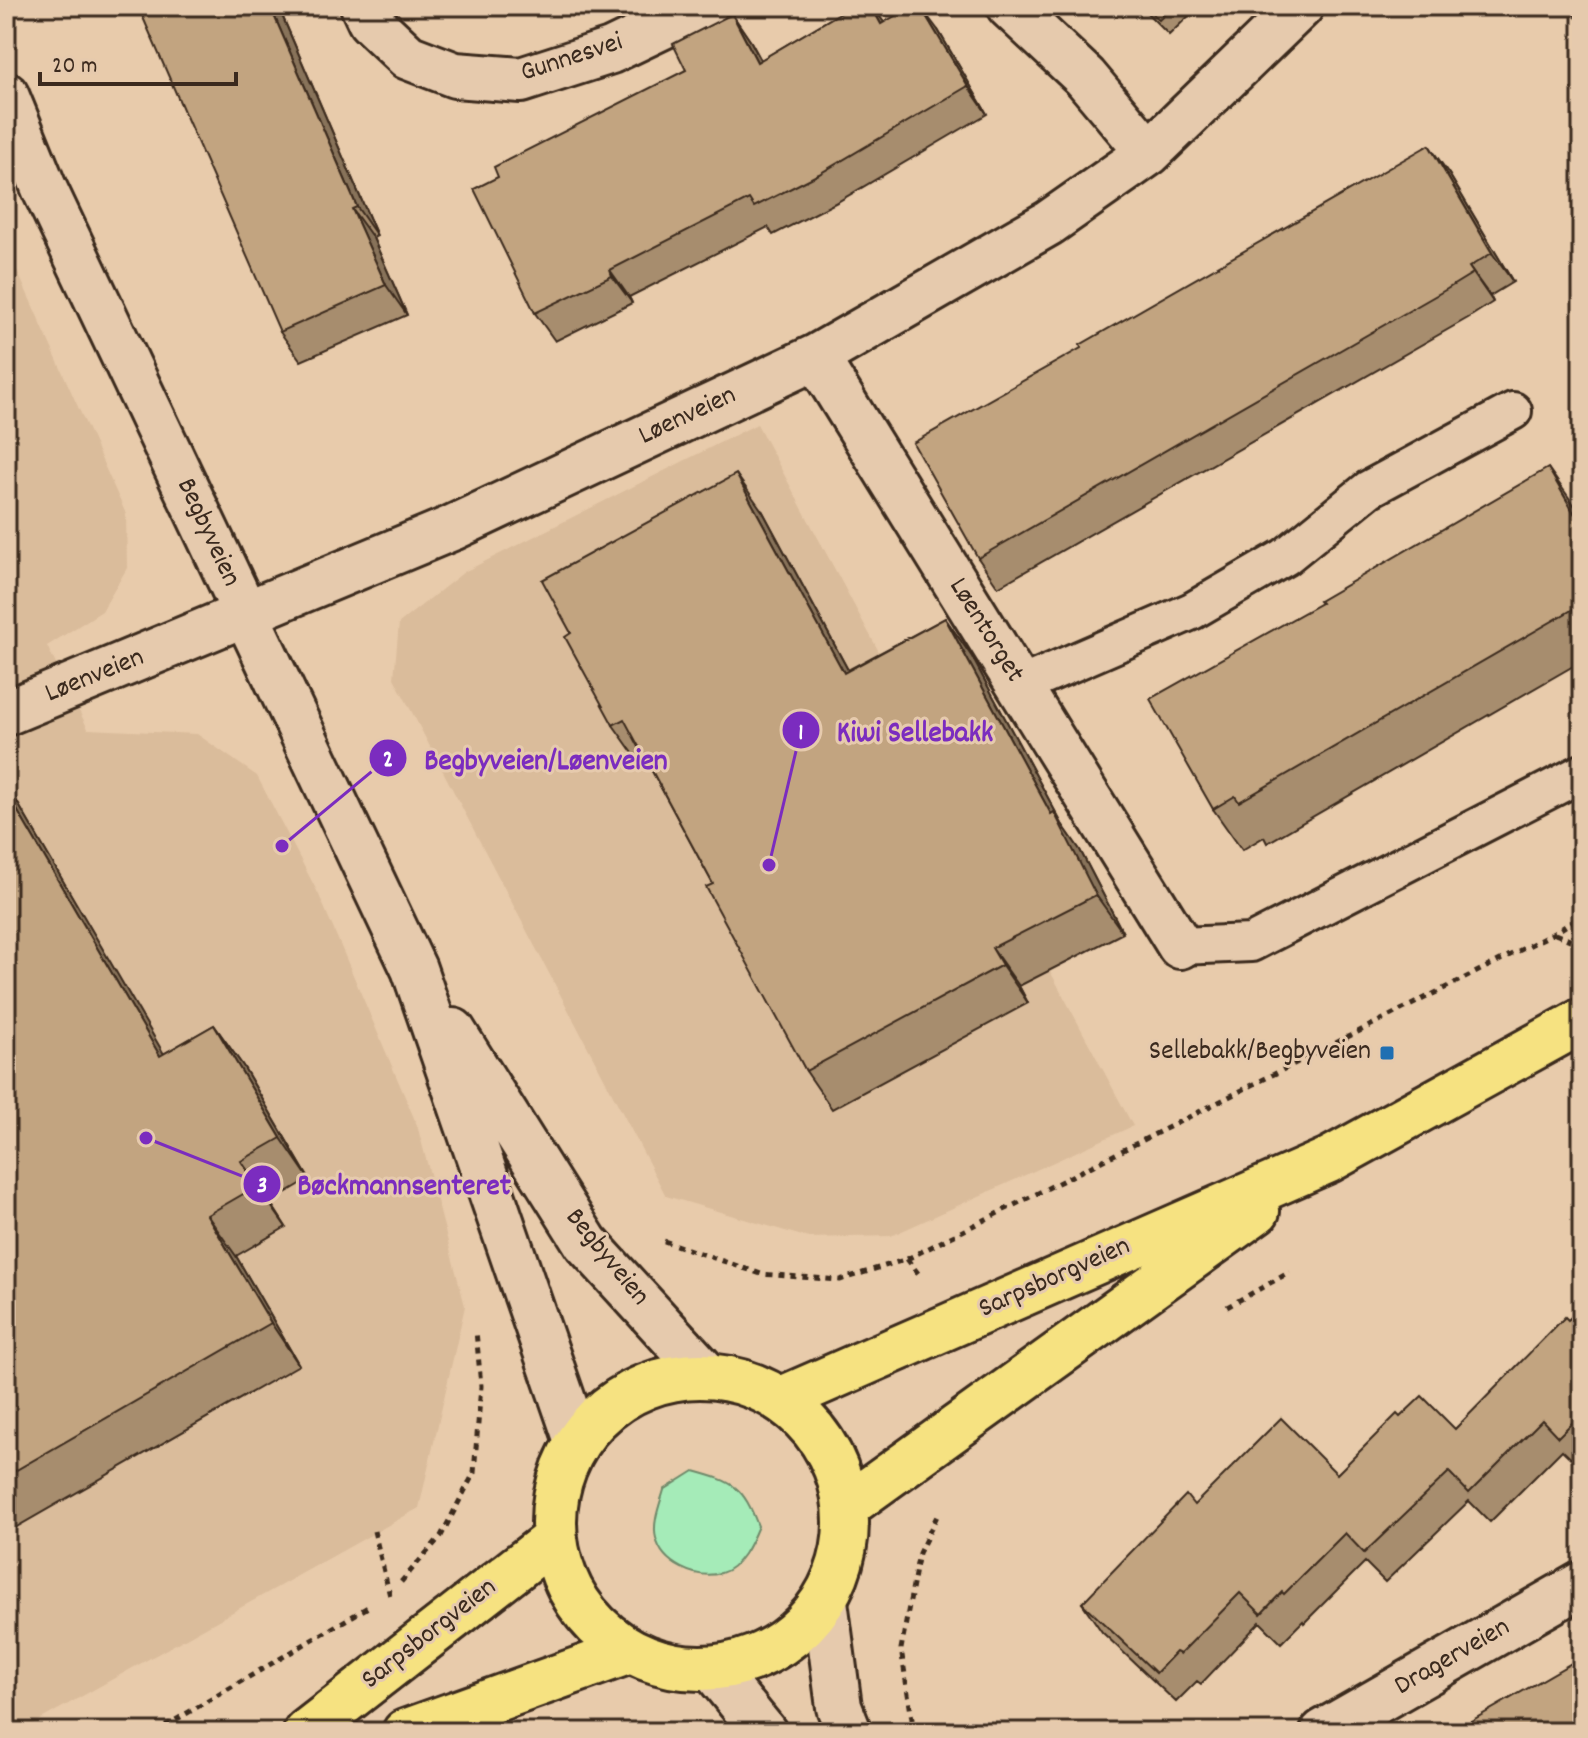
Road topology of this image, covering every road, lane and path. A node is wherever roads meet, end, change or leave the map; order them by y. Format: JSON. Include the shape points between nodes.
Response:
{"nodes":[{"id":1,"x":363,"y":6,"type":"edge"},
{"id":2,"x":705,"y":6,"type":"edge"},
{"id":3,"x":1009,"y":6,"type":"edge"},
{"id":4,"x":1301,"y":6,"type":"edge"},
{"id":5,"x":6,"y":95,"type":"edge"},
{"id":6,"x":1149,"y":153,"type":"junction"},
{"id":7,"x":816,"y":357,"type":"junction"},
{"id":8,"x":1513,"y":411,"type":"dead end"},
{"id":9,"x":245,"y":614,"type":"junction"},
{"id":10,"x":1019,"y":686,"type":"junction"},
{"id":11,"x":6,"y":713,"type":"edge"},
{"id":12,"x":1582,"y":773,"type":"edge"},
{"id":13,"x":1582,"y":916,"type":"edge"},
{"id":14,"x":1554,"y":933,"type":"junction"},
{"id":15,"x":1582,"y":945,"type":"edge"},
{"id":16,"x":1180,"y":946,"type":"joint"},
{"id":17,"x":414,"y":969,"type":"junction"},
{"id":18,"x":1582,"y":1021,"type":"edge"},
{"id":19,"x":1329,"y":1160,"type":"junction"},
{"id":20,"x":586,"y":1243,"type":"junction"},
{"id":21,"x":520,"y":1280,"type":"junction"},
{"id":22,"x":707,"y":1375,"type":"junction"},
{"id":23,"x":782,"y":1399,"type":"junction"},
{"id":24,"x":577,"y":1441,"type":"junction"},
{"id":25,"x":847,"y":1506,"type":"junction"},
{"id":26,"x":554,"y":1539,"type":"junction"},
{"id":27,"x":1582,"y":1584,"type":"edge"},
{"id":28,"x":389,"y":1595,"type":"dead end"},
{"id":29,"x":825,"y":1601,"type":"junction"},
{"id":30,"x":376,"y":1603,"type":"dead end"},
{"id":31,"x":630,"y":1651,"type":"junction"},
{"id":32,"x":712,"y":1668,"type":"junction"},
{"id":33,"x":155,"y":1732,"type":"edge"},
{"id":34,"x":306,"y":1732,"type":"edge"},
{"id":35,"x":405,"y":1732,"type":"edge"},
{"id":36,"x":764,"y":1732,"type":"edge"},
{"id":37,"x":849,"y":1732,"type":"edge"},
{"id":38,"x":1323,"y":1732,"type":"edge"}],
"edges":[{"from":1,"to":2,"type":"street","name":"Gunnesvei","via":[[370,21],[408,57],[455,75],[521,80],[611,51]]},
{"from":3,"to":6,"type":"street","via":[[1085,77]]},
{"from":4,"to":6,"type":"street","name":"Løenveien"},
{"from":5,"to":9,"type":"street","name":"Begbyveien","via":[[50,202]]},
{"from":6,"to":7,"type":"street","name":"Løenveien","via":[[1049,223]]},
{"from":7,"to":9,"type":"street","name":"Løenveien","via":[[494,510]]},
{"from":7,"to":10,"type":"street","name":"Løentorget"},
{"from":8,"to":10,"type":"lane","via":[[1369,489],[1285,557],[1192,611]]},
{"from":9,"to":11,"type":"street","name":"Løenveien"},
{"from":9,"to":17,"type":"street","name":"Begbyveien"},
{"from":10,"to":16,"type":"street","name":"Løentorget"},
{"from":12,"to":16,"type":"lane","via":[[1251,943]]},
{"from":13,"to":14,"type":"path"},
{"from":14,"to":15,"type":"path"},
{"from":14,"to":20,"type":"path","via":[[907,1259],[840,1280],[761,1274],[617,1225]]},
{"from":17,"to":20,"type":"street","name":"Begbyveien"},
{"from":17,"to":21,"type":"street","name":"Begbyveien"},
{"from":18,"to":19,"type":"highway","name":"Sarpsborgveien"},
{"from":19,"to":23,"type":"highway","name":"Sarpsborgveien"},
{"from":19,"to":25,"type":"highway","name":"Sarpsborgveien"},
{"from":20,"to":22,"type":"street","name":"Begbyveien"},
{"from":21,"to":24,"type":"street","name":"Begbyveien"},
{"from":21,"to":28,"type":"path","via":[[474,1309],[481,1386],[474,1473],[441,1536]]},
{"from":22,"to":23,"type":"highway","via":[[746,1382]]},
{"from":22,"to":24,"type":"highway","via":[[657,1381],[612,1404]]},
{"from":23,"to":25,"type":"highway","via":[[813,1428],[836,1464]]},
{"from":24,"to":26,"type":"highway","via":[[554,1505]]},
{"from":25,"to":29,"type":"highway","via":[[844,1554]]},
{"from":26,"to":31,"type":"highway","via":[[567,1584],[593,1623]]},
{"from":26,"to":34,"type":"highway","name":"Sarpsborgveien"},
{"from":27,"to":38,"type":"street","name":"Dragerveien"},
{"from":29,"to":32,"type":"highway","via":[[795,1635],[756,1658]]},
{"from":29,"to":37,"type":"street","via":[[839,1707]]},
{"from":30,"to":33,"type":"path"},
{"from":31,"to":32,"type":"highway","via":[[670,1666]]},
{"from":31,"to":35,"type":"highway"},
{"from":32,"to":36,"type":"street"}]}
